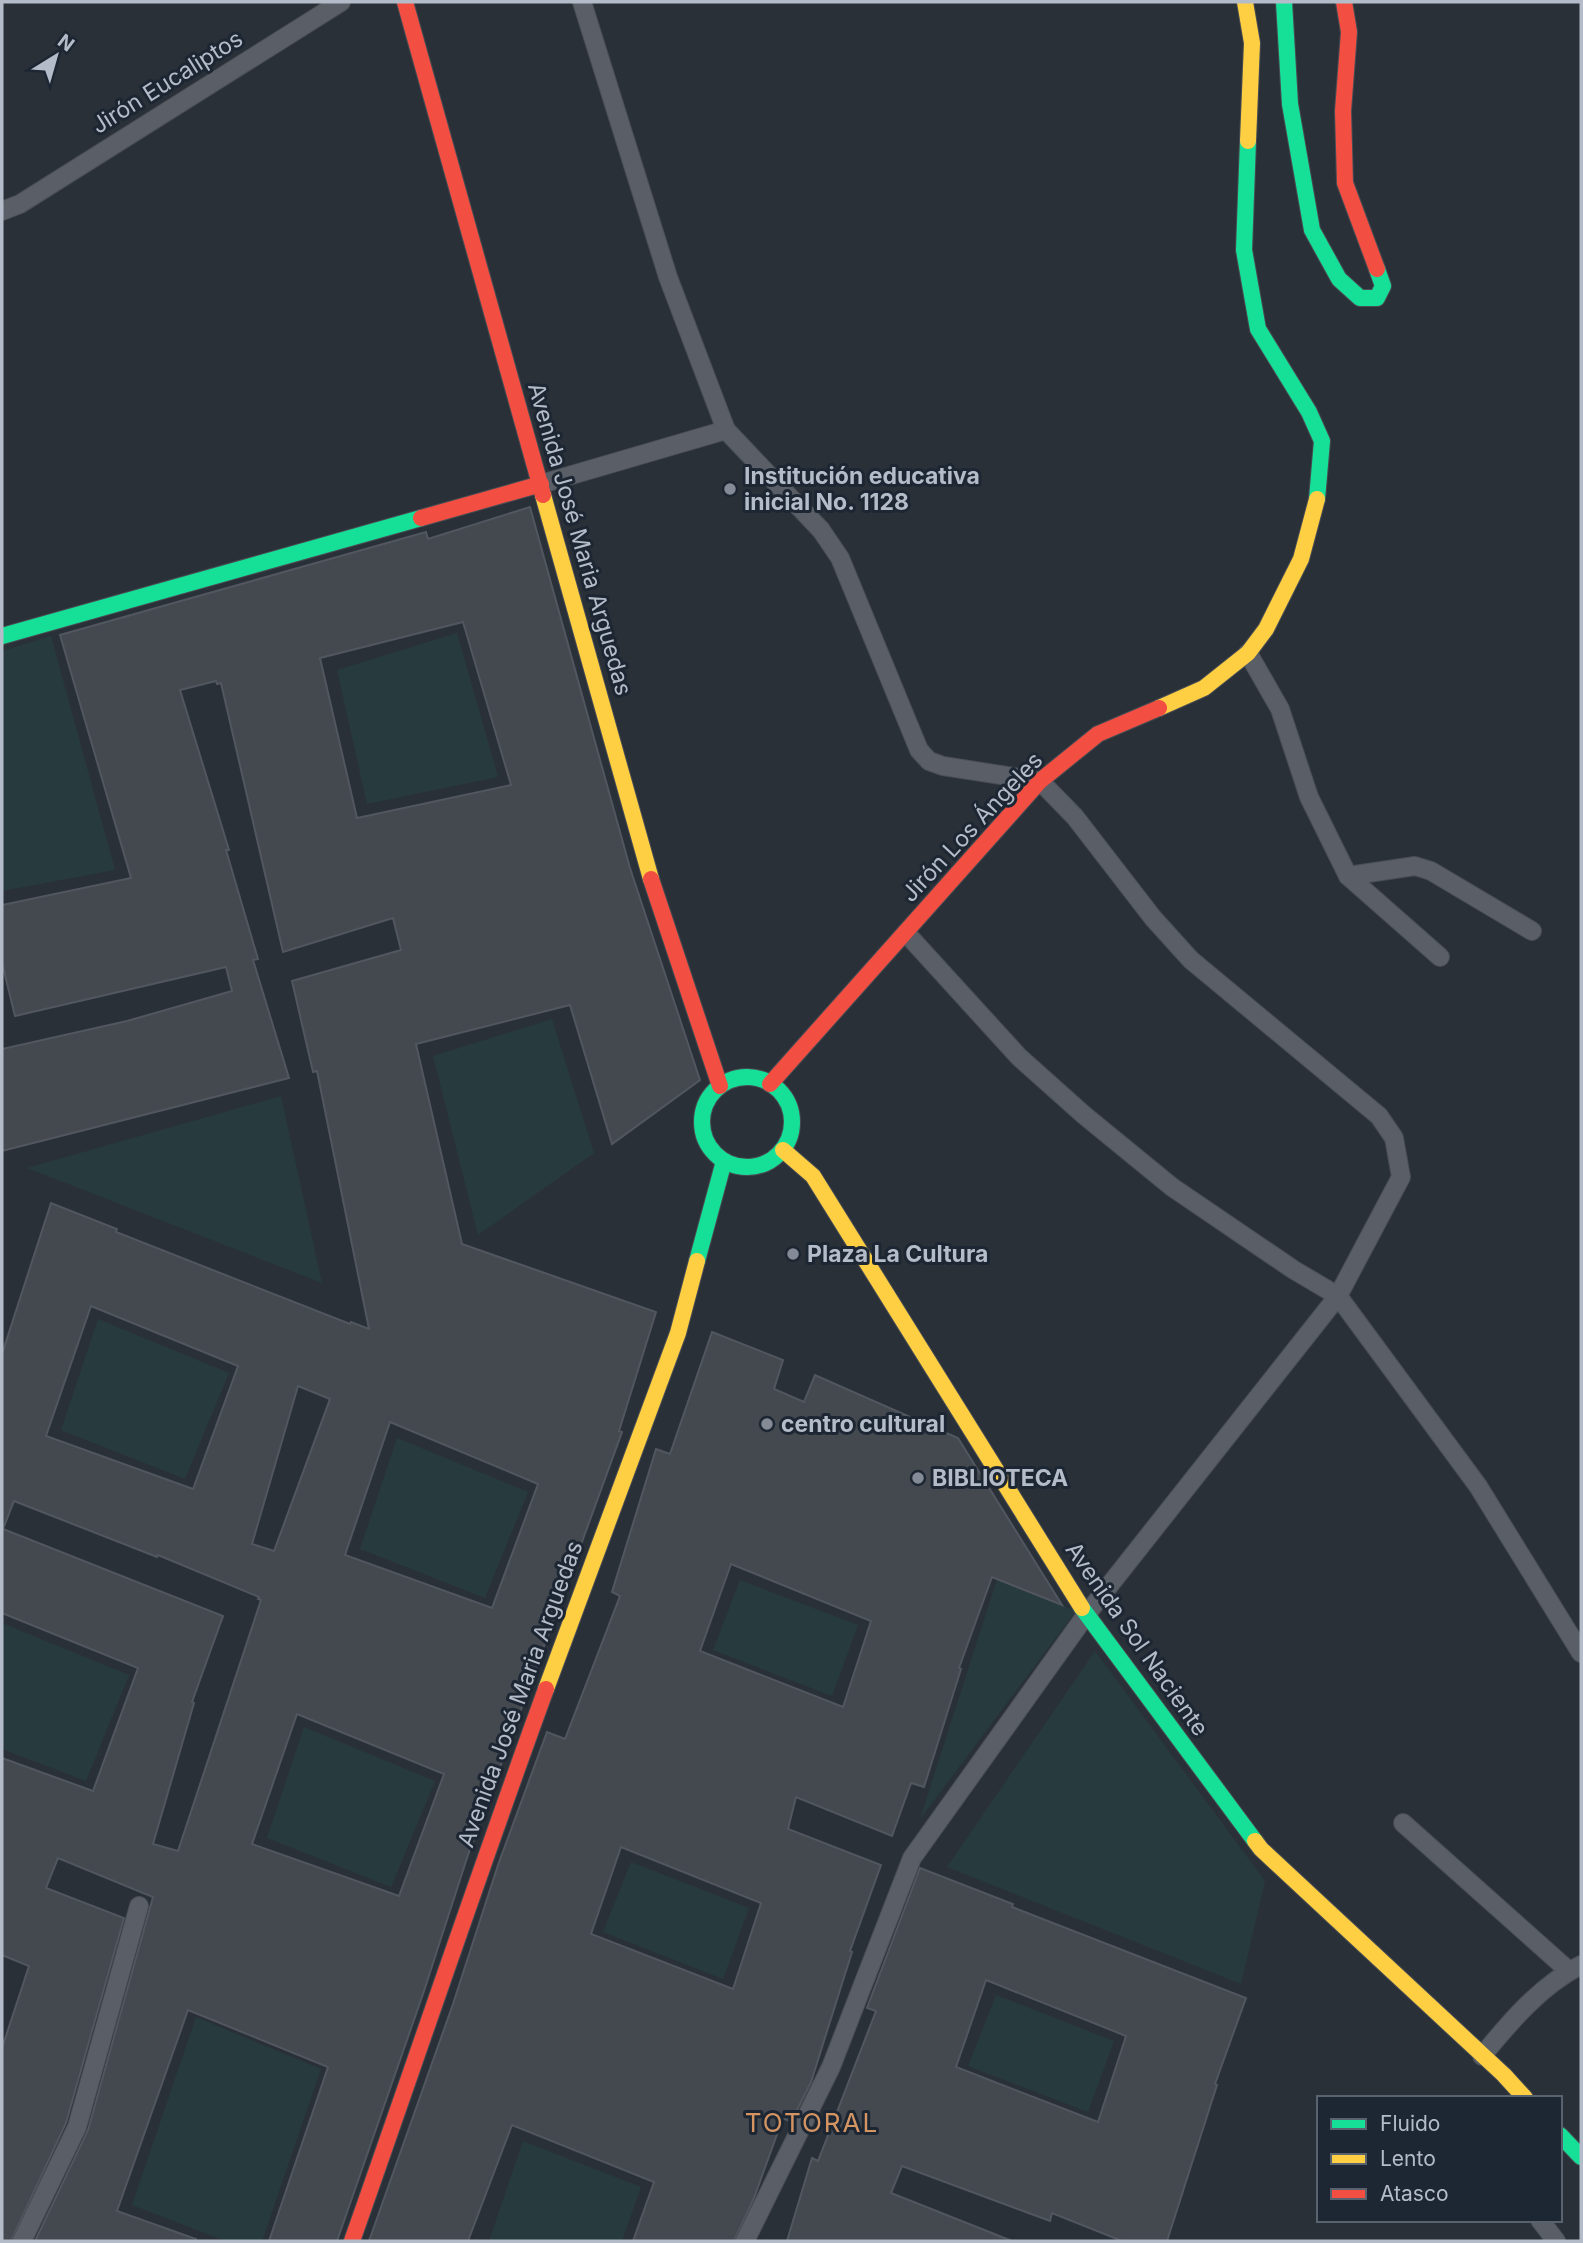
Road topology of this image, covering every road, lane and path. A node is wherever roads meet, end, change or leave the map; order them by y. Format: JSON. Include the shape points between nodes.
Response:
{"nodes":[{"id":1,"x":341,"y":2,"type":"edge"},
{"id":2,"x":405,"y":2,"type":"edge"},
{"id":3,"x":582,"y":2,"type":"edge"},
{"id":4,"x":1245,"y":2,"type":"edge"},
{"id":5,"x":1284,"y":2,"type":"edge"},
{"id":6,"x":1344,"y":2,"type":"edge"},
{"id":7,"x":2,"y":211,"type":"edge"},
{"id":8,"x":726,"y":430,"type":"junction"},
{"id":9,"x":541,"y":484,"type":"junction"},
{"id":10,"x":2,"y":636,"type":"edge"},
{"id":11,"x":1248,"y":653,"type":"junction"},
{"id":12,"x":1040,"y":781,"type":"junction"},
{"id":13,"x":1348,"y":876,"type":"junction"},
{"id":14,"x":1532,"y":930,"type":"dead end"},
{"id":15,"x":905,"y":933,"type":"junction"},
{"id":16,"x":1440,"y":957,"type":"dead end"},
{"id":17,"x":770,"y":1084,"type":"junction"},
{"id":18,"x":720,"y":1086,"type":"junction"},
{"id":19,"x":783,"y":1150,"type":"junction"},
{"id":20,"x":724,"y":1161,"type":"junction"},
{"id":21,"x":1338,"y":1296,"type":"junction"},
{"id":22,"x":1086,"y":1615,"type":"junction"},
{"id":23,"x":1581,"y":1653,"type":"edge"},
{"id":24,"x":1403,"y":1824,"type":"dead end"},
{"id":25,"x":139,"y":1906,"type":"dead end"},
{"id":26,"x":1575,"y":1968,"type":"edge"},
{"id":27,"x":1482,"y":2056,"type":"junction"},
{"id":28,"x":1513,"y":2091,"type":"edge"},
{"id":29,"x":1562,"y":2137,"type":"edge"},
{"id":30,"x":1581,"y":2157,"type":"edge"},
{"id":31,"x":1542,"y":2222,"type":"edge"},
{"id":32,"x":22,"y":2241,"type":"edge"},
{"id":33,"x":352,"y":2241,"type":"edge"},
{"id":34,"x":745,"y":2241,"type":"edge"},
{"id":35,"x":1556,"y":2241,"type":"edge"}],
"edges":[{"from":1,"to":7,"type":"street","name":"Jirón Eucaliptos"},
{"from":2,"to":9,"type":"street","name":"Avenida José Maria Arguedas"},
{"from":3,"to":8,"type":"street","via":[[668,277]]},
{"from":4,"to":11,"type":"street","name":"Jirón Los Ángeles","via":[[1252,43],[1244,250],[1258,329],[1322,441],[1317,503],[1301,559],[1266,629]]},
{"from":5,"to":6,"type":"street","via":[[1290,104],[1312,230],[1339,279],[1360,298],[1377,298],[1383,286],[1345,183],[1343,111],[1349,32]]},
{"from":8,"to":9,"type":"street"},
{"from":8,"to":12,"type":"street","via":[[821,530],[840,558],[919,750],[929,761]]},
{"from":9,"to":10,"type":"street"},
{"from":9,"to":18,"type":"street","name":"Avenida José Maria Arguedas","via":[[649,874]]},
{"from":11,"to":12,"type":"street","name":"Jirón Los Ángeles","via":[[1205,688],[1098,734]]},
{"from":11,"to":13,"type":"street","via":[[1280,709],[1309,797]]},
{"from":12,"to":15,"type":"street","name":"Jirón Los Ángeles"},
{"from":12,"to":21,"type":"street","via":[[1075,817],[1153,919],[1191,960],[1379,1116],[1394,1138],[1401,1177]]},
{"from":13,"to":14,"type":"street","via":[[1415,866]]},
{"from":13,"to":16,"type":"street"},
{"from":15,"to":17,"type":"street","name":"Jirón Los Ángeles"},
{"from":15,"to":21,"type":"street","via":[[1019,1057],[1084,1115],[1172,1187]]},
{"from":17,"to":18,"type":"street","via":[[745,1077]]},
{"from":17,"to":19,"type":"street","via":[[789,1107],[791,1122]]},
{"from":18,"to":20,"type":"street","via":[[703,1110],[701,1124],[712,1152]]},
{"from":19,"to":20,"type":"street","via":[[773,1159],[749,1167]]},
{"from":19,"to":22,"type":"street","name":"Avenida Sol Naciente","via":[[813,1175]]},
{"from":20,"to":33,"type":"street","name":"Avenida José Maria Arguedas","via":[[678,1333],[483,1860]]},
{"from":21,"to":22,"type":"street"},
{"from":21,"to":23,"type":"street","via":[[1478,1486]]},
{"from":22,"to":27,"type":"street","name":"Avenida Sol Naciente","via":[[1261,1849]]},
{"from":22,"to":34,"type":"street","via":[[912,1858],[831,2067]]},
{"from":24,"to":26,"type":"street"},
{"from":25,"to":32,"type":"street","via":[[78,2127]]},
{"from":26,"to":27,"type":"street","via":[[1519,2012]]},
{"from":27,"to":28,"type":"street","name":"Avenida Sol Naciente"},
{"from":29,"to":30,"type":"street"},
{"from":31,"to":35,"type":"street"}]}
